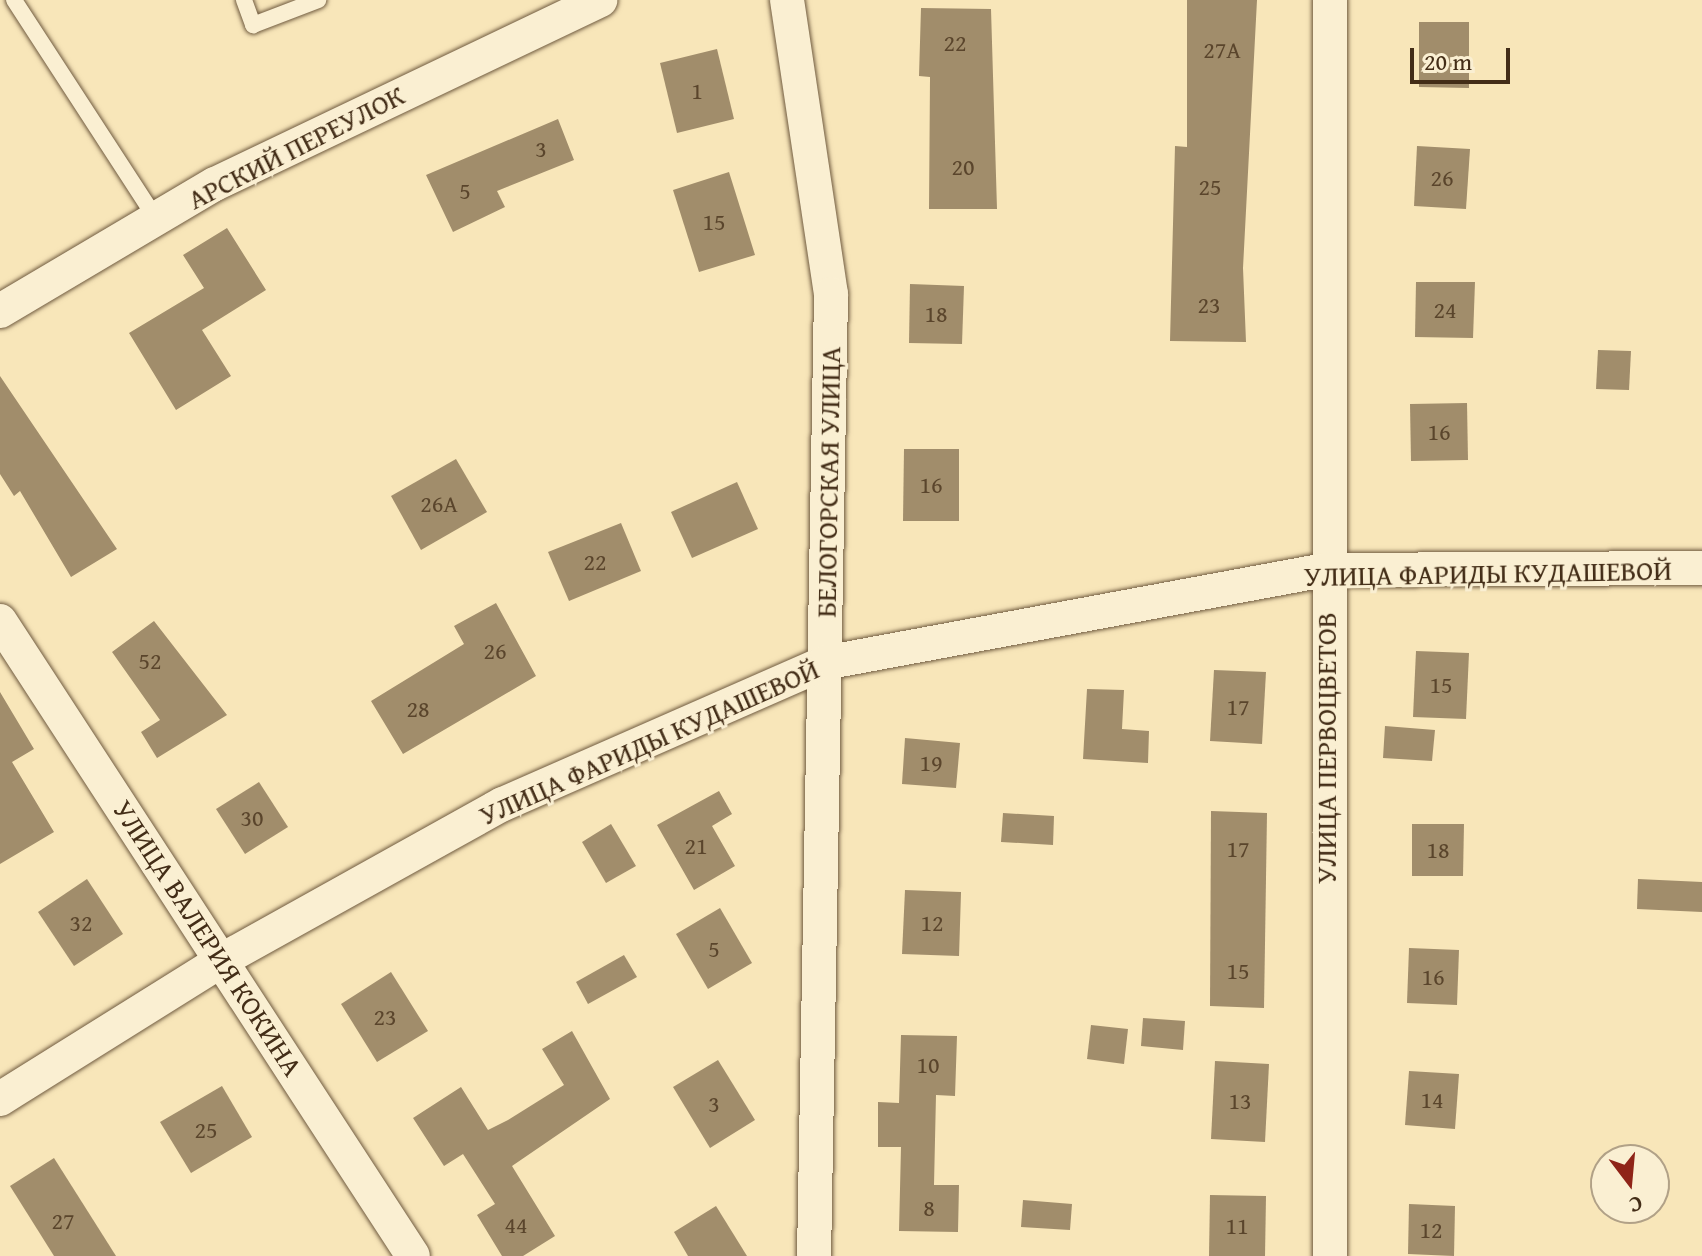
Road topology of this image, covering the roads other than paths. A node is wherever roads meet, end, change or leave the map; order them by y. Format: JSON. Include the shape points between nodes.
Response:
{"nodes":[{"id":1,"x":14,"y":0,"type":"edge"},
{"id":2,"x":244,"y":0,"type":"edge"},
{"id":3,"x":318,"y":0,"type":"edge"},
{"id":4,"x":600,"y":0,"type":"edge"},
{"id":5,"x":787,"y":0,"type":"edge"},
{"id":6,"x":1330,"y":0,"type":"edge"},
{"id":7,"x":156,"y":219,"type":"junction"},
{"id":8,"x":0,"y":311,"type":"edge"},
{"id":9,"x":1702,"y":568,"type":"edge"},
{"id":10,"x":1325,"y":570,"type":"junction"},
{"id":11,"x":0,"y":621,"type":"edge"},
{"id":12,"x":824,"y":663,"type":"junction"},
{"id":13,"x":224,"y":959,"type":"junction"},
{"id":14,"x":0,"y":1099,"type":"edge"},
{"id":15,"x":413,"y":1256,"type":"edge"},
{"id":16,"x":814,"y":1256,"type":"edge"},
{"id":17,"x":1330,"y":1256,"type":"edge"}],
"edges":[{"from":1,"to":7,"type":"lane"},
{"from":2,"to":3,"type":"lane","via":[[253,25]]},
{"from":4,"to":7,"type":"street","name":"АРСКИЙ ПЕРЕУЛОК","via":[[215,184]]},
{"from":5,"to":12,"type":"street","name":"БЕЛОГОРСКАЯ УЛИЦА","via":[[831,294]]},
{"from":6,"to":10,"type":"street","name":"УЛИЦА ПЕРВОЦВЕТОВ"},
{"from":7,"to":8,"type":"street","name":"АРСКИЙ ПЕРЕУЛОК"},
{"from":9,"to":10,"type":"street","name":"УЛИЦА ФАРИДЫ КУДАШЕВОЙ"},
{"from":10,"to":12,"type":"street","name":"УЛИЦА ФАРИДЫ КУДАШЕВОЙ"},
{"from":10,"to":17,"type":"street","name":"УЛИЦА ПЕРВОЦВЕТОВ"},
{"from":11,"to":13,"type":"street","name":"УЛИЦА ВАЛЕРИЯ КОКИНА"},
{"from":12,"to":13,"type":"street","name":"УЛИЦА ФАРИДЫ КУДАШЕВОЙ","via":[[503,804]]},
{"from":12,"to":16,"type":"street","name":"БЕЛОГОРСКАЯ УЛИЦА"},
{"from":13,"to":14,"type":"street","name":"УЛИЦА ФАРИДЫ КУДАШЕВОЙ"},
{"from":13,"to":15,"type":"street","name":"УЛИЦА ВАЛЕРИЯ КОКИНА"}]}
